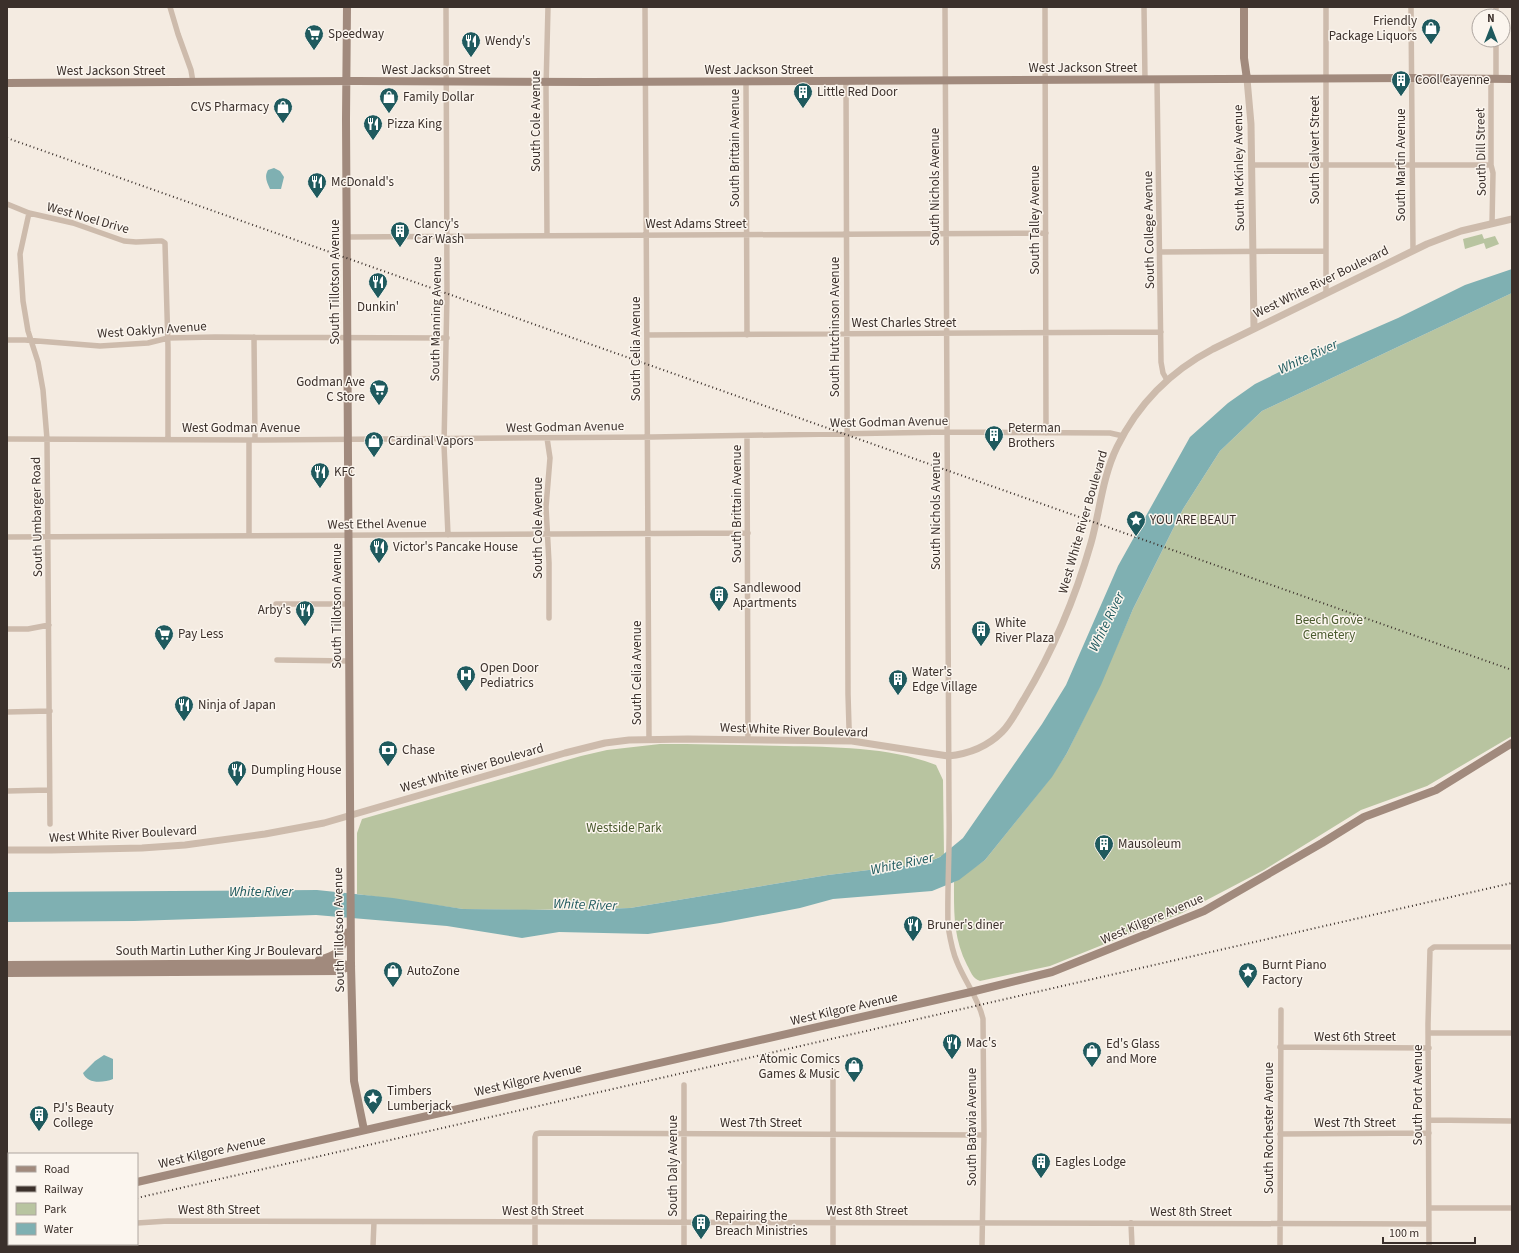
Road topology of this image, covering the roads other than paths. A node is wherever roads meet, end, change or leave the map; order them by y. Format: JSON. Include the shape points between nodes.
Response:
{"nodes":[{"id":1,"x":170,"y":7,"type":"edge"},
{"id":2,"x":347,"y":7,"type":"edge"},
{"id":3,"x":446,"y":7,"type":"edge"},
{"id":4,"x":548,"y":7,"type":"edge"},
{"id":5,"x":645,"y":7,"type":"edge"},
{"id":6,"x":944,"y":7,"type":"edge"},
{"id":7,"x":1045,"y":7,"type":"edge"},
{"id":8,"x":1144,"y":7,"type":"edge"},
{"id":9,"x":1244,"y":7,"type":"edge"},
{"id":10,"x":1326,"y":7,"type":"edge"},
{"id":11,"x":1411,"y":7,"type":"edge"},
{"id":12,"x":1496,"y":48,"type":"edge"},
{"id":13,"x":1412,"y":78,"type":"junction"},
{"id":14,"x":1248,"y":79,"type":"junction"},
{"id":15,"x":1326,"y":79,"type":"junction"},
{"id":16,"x":1494,"y":79,"type":"junction"},
{"id":17,"x":1512,"y":79,"type":"edge"},
{"id":18,"x":1045,"y":80,"type":"junction"},
{"id":19,"x":1145,"y":80,"type":"junction"},
{"id":20,"x":1157,"y":80,"type":"junction"},
{"id":21,"x":346,"y":81,"type":"junction"},
{"id":22,"x":846,"y":81,"type":"junction"},
{"id":23,"x":945,"y":81,"type":"junction"},
{"id":24,"x":193,"y":82,"type":"junction"},
{"id":25,"x":446,"y":82,"type":"junction"},
{"id":26,"x":546,"y":82,"type":"junction"},
{"id":27,"x":646,"y":82,"type":"junction"},
{"id":28,"x":746,"y":82,"type":"junction"},
{"id":29,"x":7,"y":83,"type":"edge"},
{"id":30,"x":1251,"y":165,"type":"junction"},
{"id":31,"x":1326,"y":165,"type":"junction"},
{"id":32,"x":1412,"y":165,"type":"junction"},
{"id":33,"x":1492,"y":165,"type":"junction"},
{"id":34,"x":7,"y":204,"type":"edge"},
{"id":35,"x":29,"y":213,"type":"junction"},
{"id":36,"x":1512,"y":219,"type":"edge"},
{"id":37,"x":1492,"y":224,"type":"junction"},
{"id":38,"x":1046,"y":233,"type":"junction"},
{"id":39,"x":846,"y":234,"type":"junction"},
{"id":40,"x":946,"y":234,"type":"junction"},
{"id":41,"x":647,"y":235,"type":"junction"},
{"id":42,"x":746,"y":235,"type":"junction"},
{"id":43,"x":447,"y":236,"type":"junction"},
{"id":44,"x":547,"y":236,"type":"junction"},
{"id":45,"x":347,"y":237,"type":"junction"},
{"id":46,"x":1413,"y":250,"type":"junction"},
{"id":47,"x":1326,"y":251,"type":"junction"},
{"id":48,"x":1160,"y":252,"type":"junction"},
{"id":49,"x":1252,"y":252,"type":"junction"},
{"id":50,"x":1326,"y":293,"type":"junction"},
{"id":51,"x":1254,"y":328,"type":"junction"},
{"id":52,"x":1161,"y":332,"type":"junction"},
{"id":53,"x":1046,"y":333,"type":"junction"},
{"id":54,"x":846,"y":334,"type":"junction"},
{"id":55,"x":946,"y":334,"type":"junction"},
{"id":56,"x":647,"y":335,"type":"junction"},
{"id":57,"x":747,"y":335,"type":"junction"},
{"id":58,"x":254,"y":337,"type":"junction"},
{"id":59,"x":347,"y":337,"type":"junction"},
{"id":60,"x":168,"y":338,"type":"junction"},
{"id":61,"x":447,"y":338,"type":"junction"},
{"id":62,"x":7,"y":340,"type":"edge"},
{"id":63,"x":31,"y":340,"type":"junction"},
{"id":64,"x":1167,"y":380,"type":"junction"},
{"id":65,"x":947,"y":432,"type":"junction"},
{"id":66,"x":847,"y":433,"type":"junction"},
{"id":67,"x":1046,"y":434,"type":"junction"},
{"id":68,"x":747,"y":436,"type":"junction"},
{"id":69,"x":1123,"y":436,"type":"junction"},
{"id":70,"x":647,"y":437,"type":"junction"},
{"id":71,"x":445,"y":438,"type":"junction"},
{"id":72,"x":547,"y":438,"type":"junction"},
{"id":73,"x":7,"y":439,"type":"edge"},
{"id":74,"x":47,"y":439,"type":"junction"},
{"id":75,"x":168,"y":439,"type":"junction"},
{"id":76,"x":348,"y":439,"type":"junction"},
{"id":77,"x":252,"y":440,"type":"junction"},
{"id":78,"x":748,"y":533,"type":"junction"},
{"id":79,"x":648,"y":534,"type":"junction"},
{"id":80,"x":448,"y":535,"type":"junction"},
{"id":81,"x":548,"y":535,"type":"junction"},
{"id":82,"x":249,"y":536,"type":"junction"},
{"id":83,"x":348,"y":536,"type":"junction"},
{"id":84,"x":7,"y":537,"type":"edge"},
{"id":85,"x":48,"y":537,"type":"junction"},
{"id":86,"x":276,"y":604,"type":"dead end"},
{"id":87,"x":349,"y":604,"type":"junction"},
{"id":88,"x":549,"y":618,"type":"dead end"},
{"id":89,"x":49,"y":625,"type":"junction"},
{"id":90,"x":7,"y":629,"type":"edge"},
{"id":91,"x":277,"y":660,"type":"dead end"},
{"id":92,"x":349,"y":661,"type":"junction"},
{"id":93,"x":50,"y":711,"type":"junction"},
{"id":94,"x":7,"y":712,"type":"edge"},
{"id":95,"x":649,"y":739,"type":"junction"},
{"id":96,"x":748,"y":740,"type":"junction"},
{"id":97,"x":852,"y":741,"type":"junction"},
{"id":98,"x":1512,"y":743,"type":"edge"},
{"id":99,"x":948,"y":756,"type":"junction"},
{"id":100,"x":49,"y":790,"type":"junction"},
{"id":101,"x":7,"y":791,"type":"edge"},
{"id":102,"x":349,"y":816,"type":"junction"},
{"id":103,"x":50,"y":824,"type":"dead end"},
{"id":104,"x":7,"y":850,"type":"edge"},
{"id":105,"x":348,"y":941,"type":"junction"},
{"id":106,"x":1512,"y":946,"type":"edge"},
{"id":107,"x":310,"y":963,"type":"junction"},
{"id":108,"x":7,"y":965,"type":"edge"},
{"id":109,"x":351,"y":966,"type":"junction"},
{"id":110,"x":7,"y":973,"type":"edge"},
{"id":111,"x":971,"y":992,"type":"junction"},
{"id":112,"x":980,"y":1008,"type":"joint"},
{"id":113,"x":1281,"y":1010,"type":"dead end"},
{"id":114,"x":1429,"y":1033,"type":"junction"},
{"id":115,"x":1512,"y":1033,"type":"edge"},
{"id":116,"x":1280,"y":1047,"type":"junction"},
{"id":117,"x":1429,"y":1048,"type":"junction"},
{"id":118,"x":833,"y":1071,"type":"dead end"},
{"id":119,"x":684,"y":1085,"type":"dead end"},
{"id":120,"x":1429,"y":1120,"type":"junction"},
{"id":121,"x":1512,"y":1121,"type":"edge"},
{"id":122,"x":364,"y":1130,"type":"junction"},
{"id":123,"x":1429,"y":1133,"type":"junction"},
{"id":124,"x":684,"y":1134,"type":"junction"},
{"id":125,"x":1280,"y":1134,"type":"junction"},
{"id":126,"x":833,"y":1135,"type":"junction"},
{"id":127,"x":984,"y":1135,"type":"junction"},
{"id":128,"x":138,"y":1182,"type":"edge"},
{"id":129,"x":1429,"y":1208,"type":"junction"},
{"id":130,"x":1512,"y":1208,"type":"edge"},
{"id":131,"x":374,"y":1222,"type":"junction"},
{"id":132,"x":535,"y":1222,"type":"junction"},
{"id":133,"x":684,"y":1222,"type":"junction"},
{"id":134,"x":833,"y":1222,"type":"junction"},
{"id":135,"x":983,"y":1222,"type":"junction"},
{"id":136,"x":138,"y":1223,"type":"edge"},
{"id":137,"x":1131,"y":1223,"type":"junction"},
{"id":138,"x":1280,"y":1224,"type":"junction"},
{"id":139,"x":1429,"y":1224,"type":"junction"},
{"id":140,"x":36,"y":1245,"type":"edge"},
{"id":141,"x":28,"y":1246,"type":"edge"},
{"id":142,"x":374,"y":1246,"type":"edge"},
{"id":143,"x":535,"y":1246,"type":"edge"},
{"id":144,"x":684,"y":1246,"type":"edge"},
{"id":145,"x":833,"y":1246,"type":"edge"},
{"id":146,"x":982,"y":1246,"type":"edge"},
{"id":147,"x":1132,"y":1246,"type":"edge"},
{"id":148,"x":1280,"y":1246,"type":"edge"},
{"id":149,"x":1429,"y":1246,"type":"edge"}],
"edges":[{"from":1,"to":24,"type":"street"},
{"from":2,"to":21,"type":"main road","name":"South Tillotson Avenue"},
{"from":3,"to":25,"type":"street","name":"South Manning Avenue"},
{"from":4,"to":26,"type":"street","name":"South Cole Avenue"},
{"from":5,"to":27,"type":"street","name":"South Celia Avenue"},
{"from":6,"to":23,"type":"street","name":"South Nichols Avenue"},
{"from":7,"to":18,"type":"street","name":"South Talley Avenue"},
{"from":8,"to":19,"type":"street"},
{"from":9,"to":14,"type":"main road","name":"South McKinley Avenue","via":[[1244,58]]},
{"from":10,"to":15,"type":"street","name":"South Calvert Street"},
{"from":11,"to":13,"type":"street","name":"South Martin Avenue"},
{"from":12,"to":16,"type":"street","name":"South Dill Street"},
{"from":13,"to":15,"type":"main road","name":"West Jackson Street"},
{"from":13,"to":16,"type":"main road","name":"West Jackson Street"},
{"from":13,"to":32,"type":"street","name":"South Martin Avenue"},
{"from":14,"to":15,"type":"main road","name":"West Jackson Street"},
{"from":14,"to":20,"type":"main road","name":"West Jackson Street"},
{"from":14,"to":30,"type":"street","name":"South McKinley Avenue"},
{"from":15,"to":31,"type":"street","name":"South Calvert Street"},
{"from":16,"to":17,"type":"main road","name":"West Jackson Street"},
{"from":16,"to":33,"type":"street","name":"South Dill Street"},
{"from":18,"to":19,"type":"main road","name":"West Jackson Street"},
{"from":18,"to":23,"type":"main road","name":"West Jackson Street"},
{"from":18,"to":38,"type":"street","name":"South Talley Avenue"},
{"from":19,"to":20,"type":"main road","name":"West Jackson Street"},
{"from":20,"to":48,"type":"street","name":"South College Avenue"},
{"from":21,"to":24,"type":"main road","name":"West Jackson Street"},
{"from":21,"to":25,"type":"main road","name":"West Jackson Street"},
{"from":21,"to":45,"type":"main road","name":"South Tillotson Avenue"},
{"from":22,"to":23,"type":"main road","name":"West Jackson Street"},
{"from":22,"to":28,"type":"main road","name":"West Jackson Street"},
{"from":22,"to":39,"type":"street","name":"South Hutchinson Avenue"},
{"from":23,"to":40,"type":"street","name":"South Nichols Avenue"},
{"from":24,"to":29,"type":"main road","name":"West Jackson Street"},
{"from":25,"to":26,"type":"main road","name":"West Jackson Street"},
{"from":25,"to":43,"type":"street","name":"South Manning Avenue"},
{"from":26,"to":27,"type":"main road","name":"West Jackson Street"},
{"from":26,"to":44,"type":"street","name":"South Cole Avenue"},
{"from":27,"to":28,"type":"main road","name":"West Jackson Street"},
{"from":27,"to":41,"type":"street","name":"South Celia Avenue"},
{"from":28,"to":42,"type":"street","name":"South Brittain Avenue"},
{"from":30,"to":31,"type":"street"},
{"from":30,"to":49,"type":"street","name":"South McKinley Avenue"},
{"from":31,"to":32,"type":"street"},
{"from":31,"to":47,"type":"street","name":"South Calvert Street"},
{"from":32,"to":33,"type":"street"},
{"from":32,"to":46,"type":"street","name":"South Martin Avenue"},
{"from":33,"to":37,"type":"street","name":"South Dill Street"},
{"from":34,"to":35,"type":"street","name":"West Noel Drive"},
{"from":35,"to":60,"type":"street","name":"West Noel Drive","via":[[73,223],[124,241],[164,242]]},
{"from":35,"to":63,"type":"street","name":"South Umbarger Road","via":[[20,254],[22,301]]},
{"from":36,"to":37,"type":"street","name":"West White River Boulevard"},
{"from":37,"to":46,"type":"street","name":"West White River Boulevard","via":[[1447,236]]},
{"from":38,"to":40,"type":"street","name":"West Adams Street"},
{"from":38,"to":53,"type":"street","name":"South Talley Avenue"},
{"from":39,"to":40,"type":"street","name":"West Adams Street"},
{"from":39,"to":42,"type":"street","name":"West Adams Street"},
{"from":39,"to":54,"type":"street","name":"South Hutchinson Avenue"},
{"from":40,"to":55,"type":"street","name":"South Nichols Avenue"},
{"from":41,"to":42,"type":"street","name":"West Adams Street"},
{"from":41,"to":44,"type":"street","name":"West Adams Street"},
{"from":41,"to":56,"type":"street","name":"South Celia Avenue"},
{"from":42,"to":57,"type":"street","name":"South Brittain Avenue"},
{"from":43,"to":44,"type":"street","name":"West Adams Street"},
{"from":43,"to":45,"type":"street","name":"West Adams Street"},
{"from":43,"to":61,"type":"street","name":"South Manning Avenue"},
{"from":45,"to":59,"type":"main road","name":"South Tillotson Avenue"},
{"from":46,"to":50,"type":"street","name":"West White River Boulevard"},
{"from":47,"to":49,"type":"street"},
{"from":47,"to":50,"type":"street","name":"South Calvert Street"},
{"from":48,"to":49,"type":"street"},
{"from":48,"to":52,"type":"street","name":"South College Avenue"},
{"from":49,"to":51,"type":"street","name":"South McKinley Avenue"},
{"from":50,"to":51,"type":"street","name":"West White River Boulevard"},
{"from":51,"to":64,"type":"street","name":"West White River Boulevard","via":[[1201,355]]},
{"from":52,"to":53,"type":"street","name":"West Charles Street"},
{"from":52,"to":64,"type":"street","name":"South College Avenue","via":[[1161,362]]},
{"from":53,"to":55,"type":"street","name":"West Charles Street"},
{"from":53,"to":67,"type":"street","name":"South Talley Avenue"},
{"from":54,"to":55,"type":"street","name":"West Charles Street"},
{"from":54,"to":57,"type":"street","name":"West Charles Street"},
{"from":54,"to":66,"type":"street","name":"South Hutchinson Avenue"},
{"from":55,"to":65,"type":"street","name":"South Nichols Avenue"},
{"from":56,"to":57,"type":"street","name":"West Charles Street"},
{"from":56,"to":70,"type":"street","name":"South Celia Avenue"},
{"from":58,"to":59,"type":"street","name":"West Oaklyn Avenue"},
{"from":58,"to":60,"type":"street","name":"West Oaklyn Avenue"},
{"from":58,"to":77,"type":"street"},
{"from":59,"to":61,"type":"street"},
{"from":59,"to":76,"type":"main road","name":"South Tillotson Avenue"},
{"from":60,"to":63,"type":"street","name":"West Oaklyn Avenue","via":[[148,343],[100,346]]},
{"from":60,"to":75,"type":"street"},
{"from":61,"to":71,"type":"street","name":"South Manning Avenue"},
{"from":62,"to":63,"type":"street","name":"West Oaklyn Avenue"},
{"from":63,"to":74,"type":"street","name":"South Umbarger Road","via":[[43,390]]},
{"from":64,"to":69,"type":"street","name":"West White River Boulevard","via":[[1142,406]]},
{"from":65,"to":66,"type":"street","name":"West Godman Avenue"},
{"from":65,"to":67,"type":"street","name":"West Godman Avenue"},
{"from":65,"to":99,"type":"street","name":"South Nichols Avenue"},
{"from":66,"to":68,"type":"street","name":"West Godman Avenue"},
{"from":66,"to":97,"type":"street","name":"South Hutchinson Avenue","via":[[848,694]]},
{"from":67,"to":69,"type":"street","name":"West Godman Avenue","via":[[1110,433]]},
{"from":68,"to":70,"type":"street","name":"West Godman Avenue"},
{"from":68,"to":78,"type":"street","name":"South Brittain Avenue"},
{"from":69,"to":99,"type":"street","name":"West White River Boulevard","via":[[1104,483],[1091,542],[1074,598],[1037,676],[1006,727],[997,736],[978,750]]},
{"from":70,"to":72,"type":"street","name":"West Godman Avenue"},
{"from":70,"to":79,"type":"street","name":"South Celia Avenue"},
{"from":71,"to":72,"type":"street","name":"West Godman Avenue"},
{"from":71,"to":76,"type":"street","name":"West Godman Avenue"},
{"from":71,"to":80,"type":"street","name":"South Manning Avenue"},
{"from":72,"to":81,"type":"street","name":"South Cole Avenue","via":[[550,458],[546,506]]},
{"from":73,"to":74,"type":"street","name":"West Godman Avenue"},
{"from":74,"to":75,"type":"street","name":"West Godman Avenue"},
{"from":74,"to":85,"type":"street","name":"South Umbarger Road"},
{"from":75,"to":77,"type":"street","name":"West Godman Avenue"},
{"from":76,"to":77,"type":"street","name":"West Godman Avenue"},
{"from":76,"to":83,"type":"main road","name":"South Tillotson Avenue"},
{"from":77,"to":82,"type":"street"},
{"from":78,"to":79,"type":"street","name":"West Ethel Avenue"},
{"from":78,"to":96,"type":"street","name":"South Brittain Avenue"},
{"from":79,"to":81,"type":"street","name":"West Ethel Avenue"},
{"from":79,"to":95,"type":"street","name":"South Celia Avenue"},
{"from":80,"to":81,"type":"street","name":"West Ethel Avenue"},
{"from":80,"to":83,"type":"street","name":"West Ethel Avenue"},
{"from":81,"to":88,"type":"street","name":"South Cole Avenue"},
{"from":82,"to":83,"type":"street","name":"West Ethel Avenue"},
{"from":82,"to":85,"type":"street","name":"West Ethel Avenue"},
{"from":83,"to":87,"type":"main road","name":"South Tillotson Avenue"},
{"from":84,"to":85,"type":"street","name":"West Ethel Avenue"},
{"from":85,"to":89,"type":"street","name":"South Umbarger Road"},
{"from":86,"to":87,"type":"street"},
{"from":87,"to":92,"type":"main road","name":"South Tillotson Avenue"},
{"from":89,"to":90,"type":"street"},
{"from":89,"to":93,"type":"street","name":"South Umbarger Road"},
{"from":91,"to":92,"type":"street"},
{"from":92,"to":102,"type":"main road","name":"South Tillotson Avenue"},
{"from":93,"to":94,"type":"street"},
{"from":93,"to":100,"type":"street","name":"South Umbarger Road"},
{"from":95,"to":96,"type":"street","name":"West White River Boulevard"},
{"from":95,"to":102,"type":"street","name":"West White River Boulevard","via":[[590,747]]},
{"from":96,"to":97,"type":"street","name":"West White River Boulevard"},
{"from":97,"to":99,"type":"street","name":"West White River Boulevard"},
{"from":98,"to":111,"type":"main road","name":"West Kilgore Avenue","via":[[1433,792],[1364,817],[1204,911],[1052,972]]},
{"from":99,"to":111,"type":"street","name":"South Nichols Avenue","via":[[948,915],[951,943]]},
{"from":100,"to":101,"type":"street"},
{"from":100,"to":103,"type":"street","name":"South Umbarger Road"},
{"from":102,"to":104,"type":"street","name":"West White River Boulevard","via":[[265,834],[185,845]]},
{"from":102,"to":105,"type":"main road","name":"South Tillotson Avenue"},
{"from":105,"to":107,"type":"main road","via":[[335,955]]},
{"from":105,"to":109,"type":"main road","name":"South Tillotson Avenue"},
{"from":106,"to":114,"type":"street","name":"South Port Avenue","via":[[1434,946],[1430,950]]},
{"from":107,"to":108,"type":"main road","name":"South Martin Luther King Jr Boulevard"},
{"from":107,"to":109,"type":"main road","name":"South Martin Luther King Jr Boulevard","via":[[338,963]]},
{"from":109,"to":110,"type":"main road","name":"South Martin Luther King Jr Boulevard","via":[[338,971]]},
{"from":109,"to":122,"type":"main road","name":"South Tillotson Avenue","via":[[354,1081]]},
{"from":111,"to":112,"type":"street","name":"South Nichols Avenue"},
{"from":111,"to":122,"type":"main road","name":"West Kilgore Avenue"},
{"from":112,"to":127,"type":"street","name":"South Batavia Avenue","via":[[983,1019]]},
{"from":113,"to":116,"type":"street","name":"South Rochester Avenue"},
{"from":114,"to":115,"type":"street"},
{"from":114,"to":117,"type":"street","name":"South Port Avenue"},
{"from":116,"to":117,"type":"street","name":"West 6th Street"},
{"from":116,"to":125,"type":"street","name":"South Rochester Avenue"},
{"from":117,"to":120,"type":"street","name":"South Port Avenue"},
{"from":118,"to":126,"type":"street"},
{"from":119,"to":124,"type":"street","name":"South Daly Avenue"},
{"from":120,"to":121,"type":"street"},
{"from":120,"to":123,"type":"street","name":"South Port Avenue"},
{"from":122,"to":128,"type":"main road","name":"West Kilgore Avenue"},
{"from":123,"to":125,"type":"street","name":"West 7th Street"},
{"from":123,"to":129,"type":"street","name":"South Port Avenue"},
{"from":124,"to":126,"type":"street","name":"West 7th Street"},
{"from":124,"to":132,"type":"street","name":"West 7th Street","via":[[538,1133],[535,1137]]},
{"from":124,"to":133,"type":"street","name":"South Daly Avenue"},
{"from":125,"to":138,"type":"street","name":"South Rochester Avenue"},
{"from":126,"to":127,"type":"street","name":"West 7th Street"},
{"from":126,"to":134,"type":"street"},
{"from":127,"to":135,"type":"street","name":"South Batavia Avenue"},
{"from":129,"to":130,"type":"street"},
{"from":129,"to":139,"type":"street","name":"South Port Avenue"},
{"from":131,"to":132,"type":"street","name":"West 8th Street"},
{"from":131,"to":136,"type":"street","name":"West 8th Street"},
{"from":131,"to":142,"type":"street"},
{"from":132,"to":133,"type":"street","name":"West 8th Street"},
{"from":132,"to":143,"type":"street"},
{"from":133,"to":134,"type":"street","name":"West 8th Street"},
{"from":133,"to":144,"type":"street","name":"South Daly Avenue"},
{"from":134,"to":135,"type":"street","name":"West 8th Street"},
{"from":134,"to":145,"type":"street"},
{"from":135,"to":137,"type":"street","name":"West 8th Street"},
{"from":135,"to":146,"type":"street","name":"South Batavia Avenue"},
{"from":137,"to":138,"type":"street","name":"West 8th Street"},
{"from":137,"to":147,"type":"street"},
{"from":138,"to":139,"type":"street","name":"West 8th Street"},
{"from":138,"to":148,"type":"street","name":"South Rochester Avenue"},
{"from":139,"to":149,"type":"street","name":"South Port Avenue"},
{"from":140,"to":141,"type":"street"}]}
